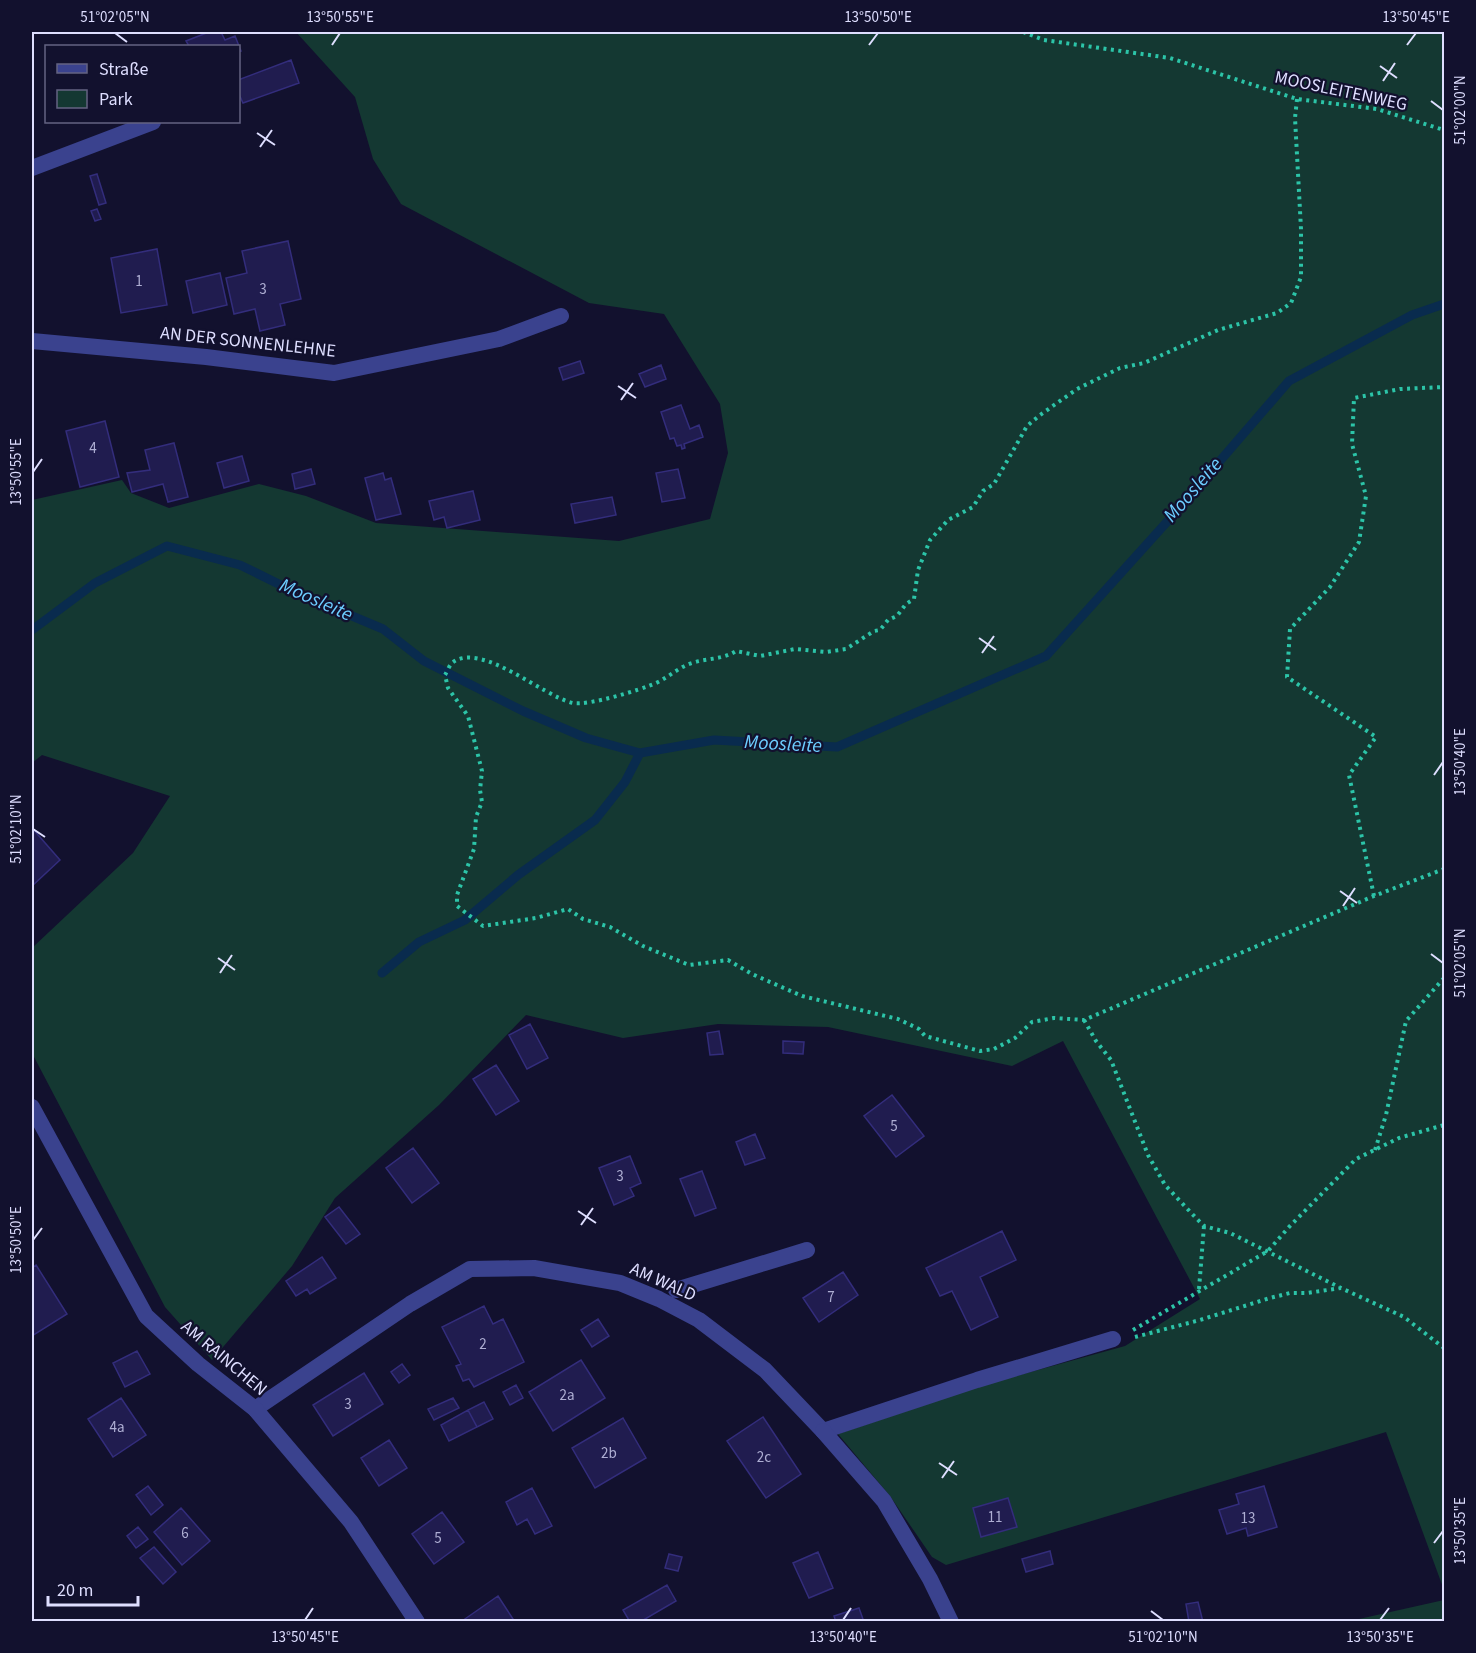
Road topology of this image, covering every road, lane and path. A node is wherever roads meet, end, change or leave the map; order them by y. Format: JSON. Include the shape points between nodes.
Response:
{"nodes":[{"id":1,"x":1023,"y":32,"type":"edge"},
{"id":2,"x":1297,"y":99,"type":"junction"},
{"id":3,"x":150,"y":123,"type":"edge"},
{"id":4,"x":1444,"y":130,"type":"edge"},
{"id":5,"x":32,"y":168,"type":"edge"},
{"id":6,"x":561,"y":316,"type":"dead end"},
{"id":7,"x":32,"y":341,"type":"edge"},
{"id":8,"x":1444,"y":387,"type":"edge"},
{"id":9,"x":1444,"y":869,"type":"edge"},
{"id":10,"x":1374,"y":896,"type":"junction"},
{"id":11,"x":1444,"y":978,"type":"edge"},
{"id":12,"x":1084,"y":1020,"type":"junction"},
{"id":13,"x":32,"y":1107,"type":"edge"},
{"id":14,"x":1444,"y":1125,"type":"edge"},
{"id":15,"x":1375,"y":1150,"type":"junction"},
{"id":16,"x":1204,"y":1226,"type":"junction"},
{"id":17,"x":807,"y":1250,"type":"dead end"},
{"id":18,"x":1268,"y":1251,"type":"junction"},
{"id":19,"x":1341,"y":1288,"type":"junction"},
{"id":20,"x":1199,"y":1289,"type":"junction"},
{"id":21,"x":676,"y":1290,"type":"dead end"},
{"id":22,"x":1113,"y":1339,"type":"junction"},
{"id":23,"x":1444,"y":1348,"type":"edge"},
{"id":24,"x":255,"y":1409,"type":"junction"},
{"id":25,"x":823,"y":1431,"type":"junction"},
{"id":26,"x":417,"y":1622,"type":"edge"},
{"id":27,"x":951,"y":1622,"type":"edge"}],
"edges":[{"from":1,"to":2,"type":"path","name":"MOOSLEITENWEG","via":[[1044,40],[1170,58]]},
{"from":2,"to":4,"type":"path","name":"MOOSLEITENWEG","via":[[1377,109]]},
{"from":2,"to":12,"type":"path","via":[[1301,277],[1292,303],[1277,313],[1218,330],[1144,363],[1120,368],[1077,389],[1040,415],[1027,426],[994,484],[983,490],[973,507],[948,520],[930,540],[918,570],[914,599],[880,630],[846,649],[826,652],[795,649],[760,656],[736,651],[727,657],[693,663],[657,682],[591,703],[573,703],[491,662],[464,658],[451,663],[445,675],[448,688],[468,716],[482,771],[482,802],[476,817],[474,849],[457,895],[457,906],[483,926],[568,909],[689,965],[728,960],[802,996],[898,1019],[925,1035],[980,1051],[1015,1038],[1032,1022],[1054,1017]]},
{"from":3,"to":5,"type":"street"},
{"from":6,"to":7,"type":"street","name":"AN DER SONNENLEHNE","via":[[499,339],[334,373]]},
{"from":8,"to":10,"type":"path","via":[[1400,389],[1354,398],[1352,444],[1366,496],[1359,542],[1330,587],[1290,629],[1287,677],[1376,737],[1349,775]]},
{"from":9,"to":10,"type":"path"},
{"from":10,"to":12,"type":"path"},
{"from":11,"to":15,"type":"path","via":[[1406,1021]]},
{"from":12,"to":16,"type":"path","via":[[1111,1060],[1148,1155],[1165,1185]]},
{"from":13,"to":24,"type":"street","name":"AM RAINCHEN","via":[[146,1316]]},
{"from":14,"to":15,"type":"path","via":[[1399,1138]]},
{"from":15,"to":18,"type":"path","via":[[1356,1160]]},
{"from":16,"to":18,"type":"path"},
{"from":16,"to":20,"type":"path"},
{"from":17,"to":21,"type":"street"},
{"from":18,"to":19,"type":"path"},
{"from":18,"to":20,"type":"path"},
{"from":19,"to":22,"type":"path","via":[[1290,1293],[1145,1336]]},
{"from":19,"to":23,"type":"path","via":[[1404,1317]]},
{"from":20,"to":22,"type":"path"},
{"from":22,"to":25,"type":"street"},
{"from":24,"to":25,"type":"street","name":"AM WALD","via":[[410,1304],[470,1269],[534,1268],[620,1283],[699,1320],[765,1370]]},
{"from":24,"to":26,"type":"street","name":"AM RAINCHEN","via":[[351,1521]]},
{"from":25,"to":27,"type":"street","name":"AM WALD","via":[[884,1501]]}]}
